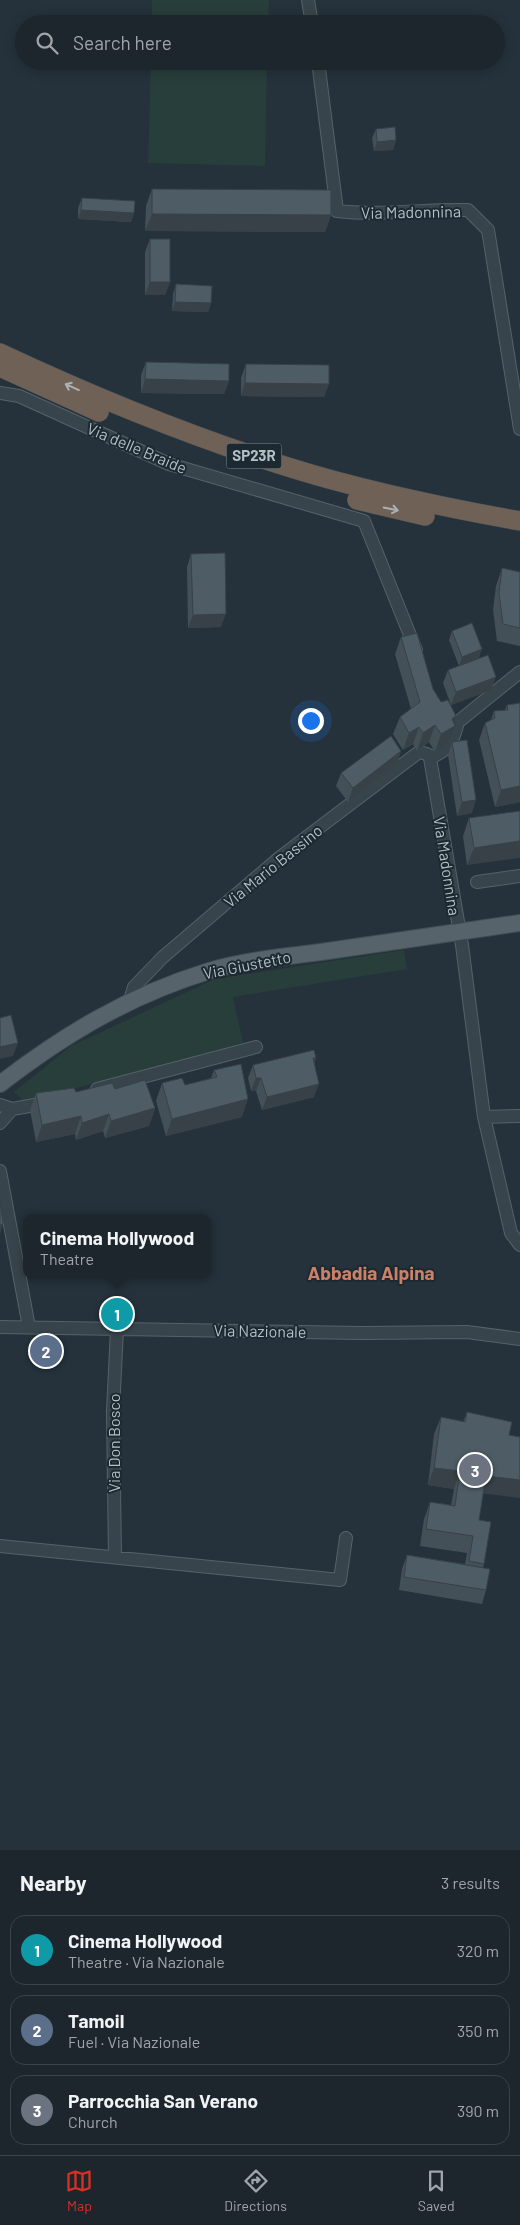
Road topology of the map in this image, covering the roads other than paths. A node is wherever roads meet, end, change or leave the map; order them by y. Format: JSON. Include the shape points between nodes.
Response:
{"nodes":[{"id":1,"x":308,"y":0,"type":"edge"},
{"id":2,"x":310,"y":15,"type":"edge"},
{"id":3,"x":319,"y":70,"type":"edge"},
{"id":4,"x":0,"y":353,"type":"edge"},
{"id":5,"x":0,"y":367,"type":"edge"},
{"id":6,"x":0,"y":393,"type":"edge"},
{"id":7,"x":520,"y":429,"type":"edge"},
{"id":8,"x":520,"y":522,"type":"edge"},
{"id":9,"x":520,"y":533,"type":"edge"},
{"id":10,"x":420,"y":667,"type":"edge"},
{"id":11,"x":520,"y":672,"type":"edge"},
{"id":12,"x":445,"y":717,"type":"edge"},
{"id":13,"x":458,"y":722,"type":"junction"},
{"id":14,"x":430,"y":758,"type":"junction"},
{"id":15,"x":520,"y":876,"type":"edge"},
{"id":16,"x":477,"y":882,"type":"dead end"},
{"id":17,"x":520,"y":923,"type":"edge"},
{"id":18,"x":458,"y":932,"type":"junction"},
{"id":19,"x":130,"y":1000,"type":"junction"},
{"id":20,"x":256,"y":1047,"type":"dead end"},
{"id":21,"x":0,"y":1084,"type":"edge"},
{"id":22,"x":84,"y":1093,"type":"edge"},
{"id":23,"x":55,"y":1101,"type":"edge"},
{"id":24,"x":6,"y":1107,"type":"edge"},
{"id":25,"x":520,"y":1116,"type":"edge"},
{"id":26,"x":484,"y":1117,"type":"junction"},
{"id":27,"x":0,"y":1123,"type":"edge"},
{"id":28,"x":0,"y":1171,"type":"edge"},
{"id":29,"x":520,"y":1245,"type":"edge"},
{"id":30,"x":0,"y":1327,"type":"edge"},
{"id":31,"x":29,"y":1327,"type":"junction"},
{"id":32,"x":117,"y":1329,"type":"junction"},
{"id":33,"x":520,"y":1339,"type":"edge"},
{"id":34,"x":346,"y":1538,"type":"dead end"},
{"id":35,"x":0,"y":1546,"type":"edge"},
{"id":36,"x":115,"y":1557,"type":"junction"}],
"edges":[{"from":1,"to":2,"type":"street"},
{"from":3,"to":7,"type":"street","name":"Via Madonnina","via":[[337,211],[359,214],[468,210],[488,230]]},
{"from":8,"to":4,"type":"highway","number":"SP23R","one_way":true,"via":[[384,494],[272,462],[122,408]]},
{"from":5,"to":9,"type":"highway","number":"SP23R","one_way":true,"via":[[116,419],[243,466],[385,507]]},
{"from":6,"to":10,"type":"street","name":"Via delle Braide","via":[[19,396],[169,464],[364,521],[412,638]]},
{"from":11,"to":13,"type":"street"},
{"from":12,"to":13,"type":"street"},
{"from":13,"to":14,"type":"street","via":[[454,740]]},
{"from":14,"to":18,"type":"street","name":"Via Madonnina"},
{"from":14,"to":19,"type":"street","name":"Via Mario Bassino","via":[[419,752],[279,858],[164,957],[134,987]]},
{"from":15,"to":16,"type":"street"},
{"from":17,"to":18,"type":"main road","name":"Via Giustetto"},
{"from":18,"to":19,"type":"main road","name":"Via Giustetto","via":[[211,970]]},
{"from":18,"to":26,"type":"street","name":"Via Madonnina"},
{"from":19,"to":21,"type":"main road","name":"Via Giustetto","via":[[44,1051]]},
{"from":20,"to":22,"type":"street"},
{"from":23,"to":24,"type":"street"},
{"from":24,"to":27,"type":"street"},
{"from":25,"to":26,"type":"street"},
{"from":26,"to":29,"type":"street","name":"Via Madonnina","via":[[511,1233]]},
{"from":28,"to":31,"type":"street"},
{"from":30,"to":31,"type":"street","name":"Via Nazionale"},
{"from":31,"to":32,"type":"street","name":"Via Nazionale"},
{"from":32,"to":33,"type":"street","name":"Via Nazionale","via":[[467,1332]]},
{"from":32,"to":36,"type":"street","name":"Via Don Bosco","via":[[113,1410]]},
{"from":34,"to":36,"type":"street","via":[[340,1580]]},
{"from":35,"to":36,"type":"street"}]}
